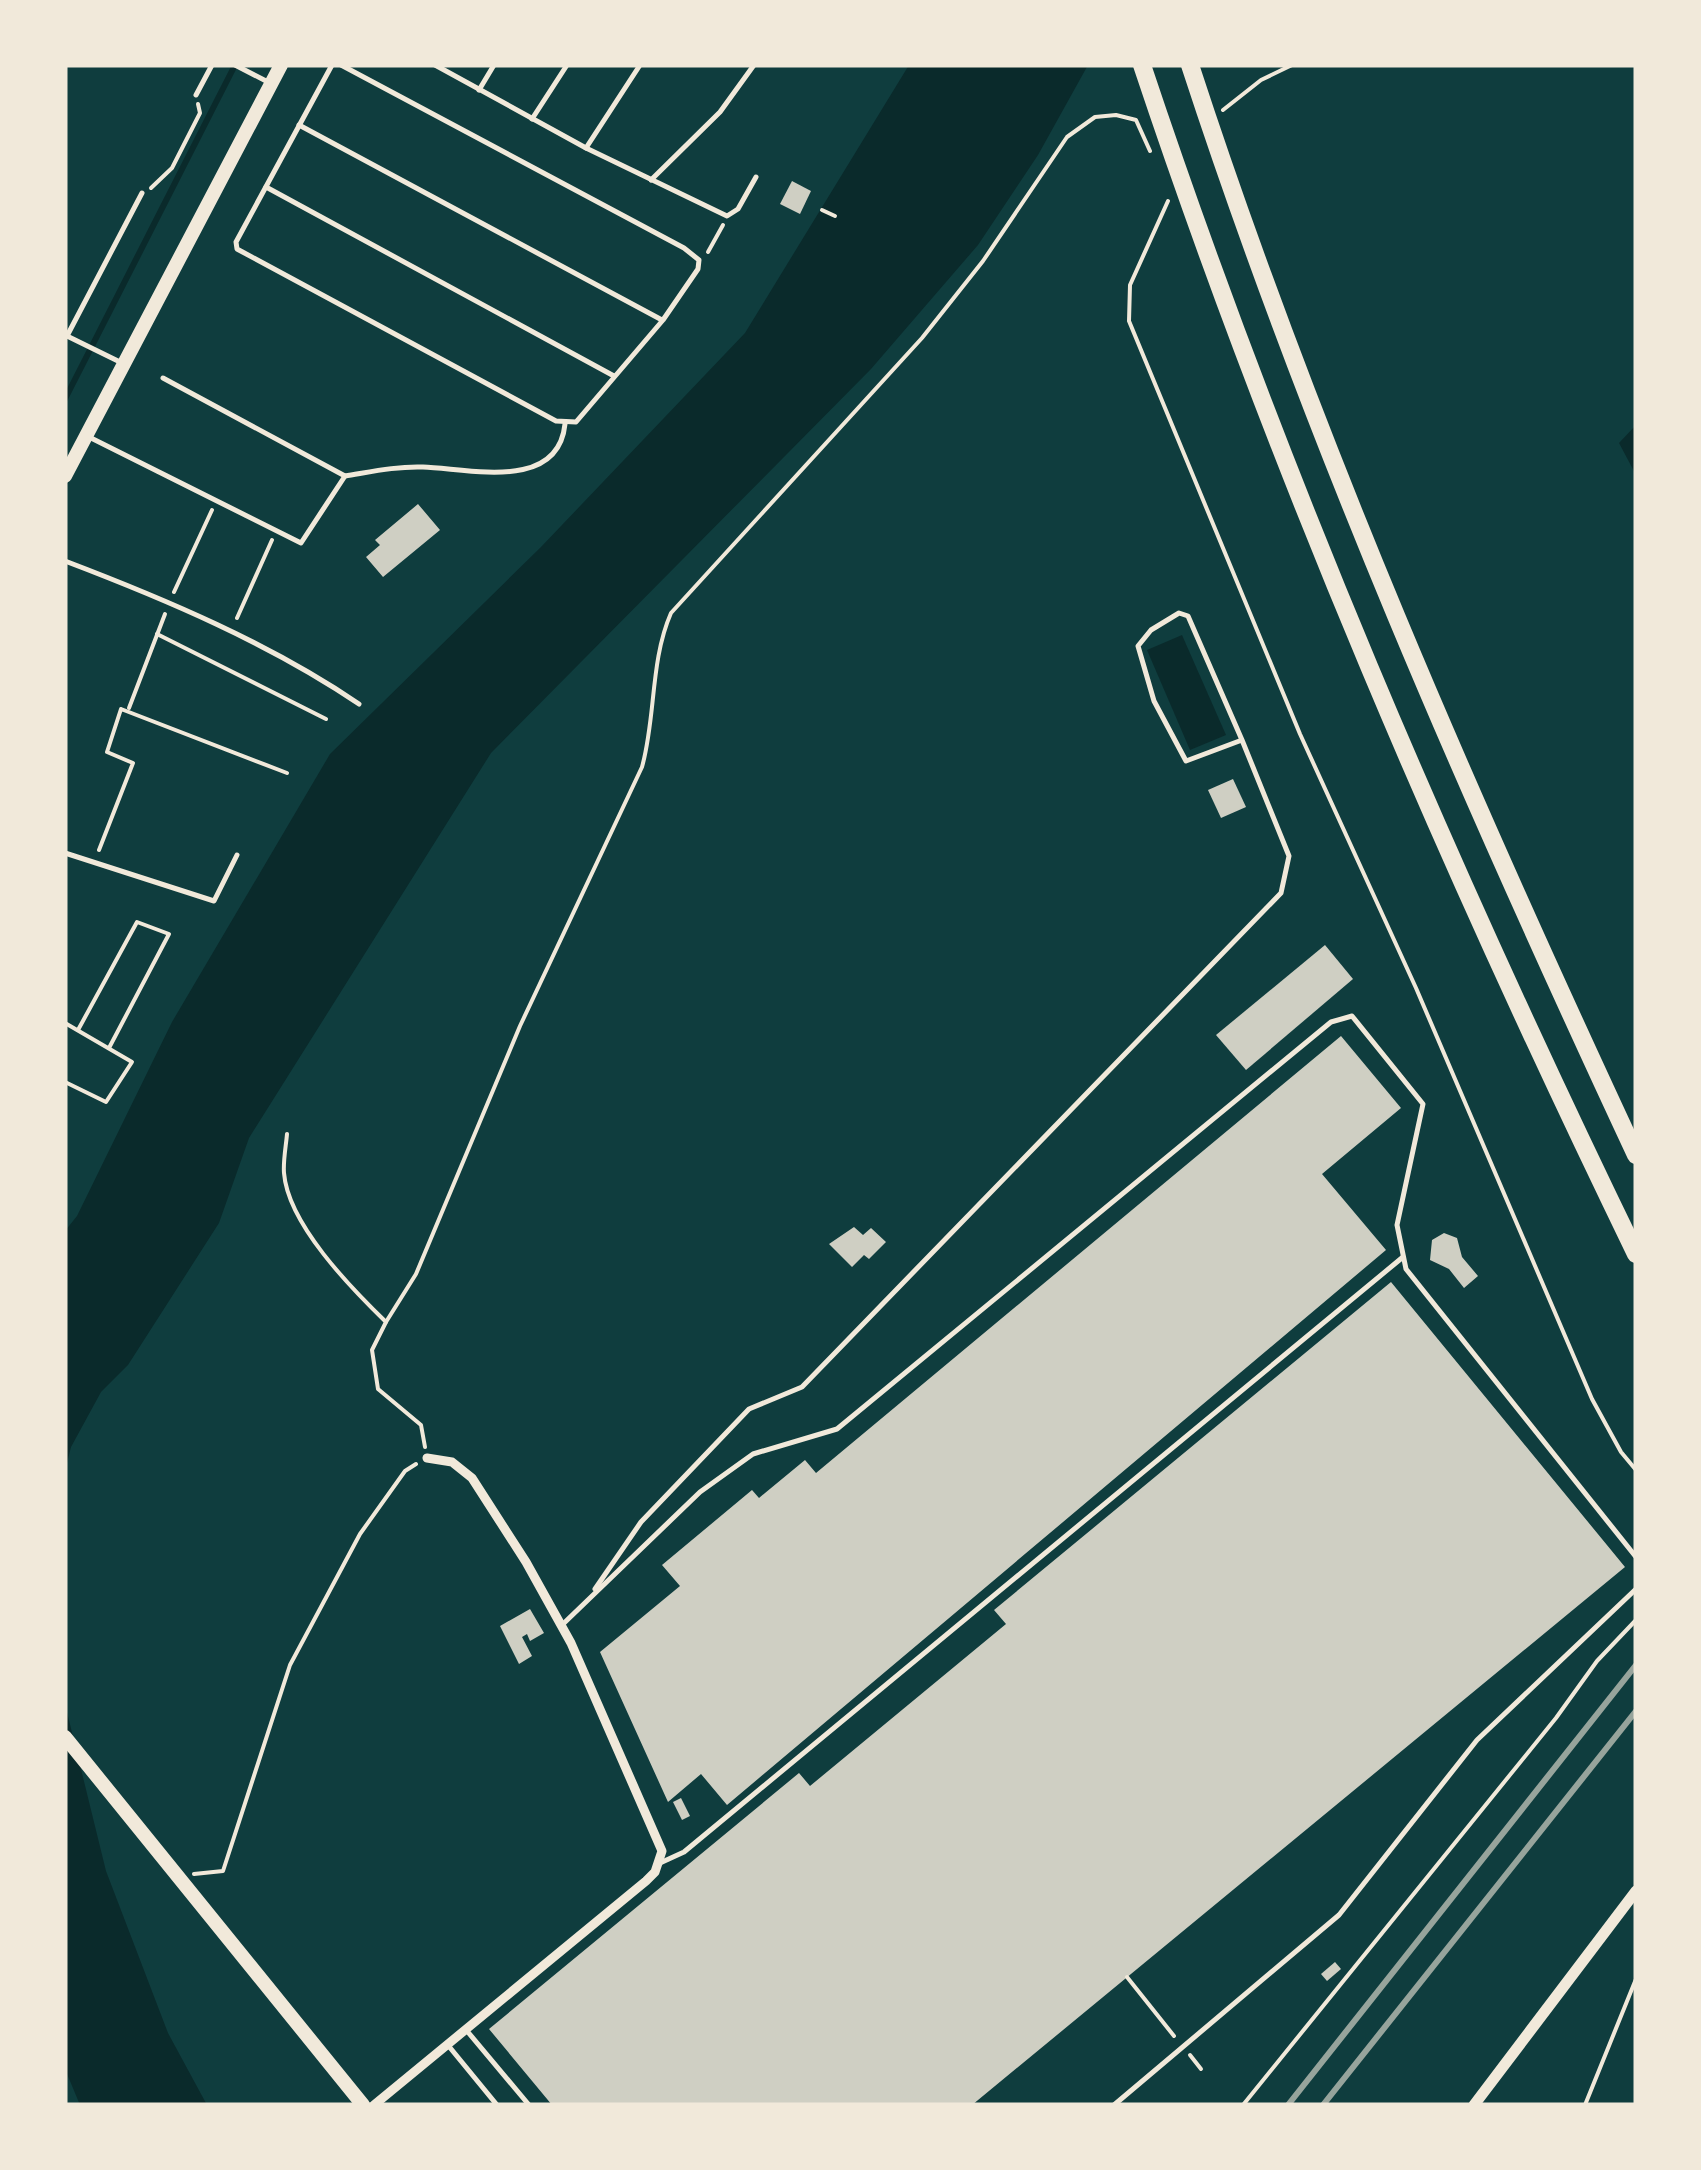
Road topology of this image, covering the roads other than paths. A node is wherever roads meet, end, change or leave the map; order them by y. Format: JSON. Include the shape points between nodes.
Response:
{"nodes":[{"id":1,"x":212,"y":65,"type":"edge"},
{"id":2,"x":235,"y":65,"type":"edge"},
{"id":3,"x":281,"y":65,"type":"edge"},
{"id":4,"x":332,"y":65,"type":"edge"},
{"id":5,"x":341,"y":65,"type":"edge"},
{"id":6,"x":435,"y":65,"type":"edge"},
{"id":7,"x":494,"y":65,"type":"edge"},
{"id":8,"x":567,"y":65,"type":"edge"},
{"id":9,"x":640,"y":65,"type":"edge"},
{"id":10,"x":754,"y":65,"type":"edge"},
{"id":11,"x":1142,"y":65,"type":"edge"},
{"id":12,"x":1190,"y":65,"type":"edge"},
{"id":13,"x":271,"y":84,"type":"junction"},
{"id":14,"x":478,"y":90,"type":"junction"},
{"id":15,"x":196,"y":95,"type":"road end"},
{"id":16,"x":532,"y":119,"type":"junction"},
{"id":17,"x":299,"y":125,"type":"junction"},
{"id":18,"x":586,"y":148,"type":"junction"},
{"id":19,"x":756,"y":176,"type":"dead end"},
{"id":20,"x":651,"y":180,"type":"junction"},
{"id":21,"x":266,"y":187,"type":"junction"},
{"id":22,"x":142,"y":194,"type":"road end"},
{"id":23,"x":662,"y":320,"type":"junction"},
{"id":24,"x":66,"y":336,"type":"edge"},
{"id":25,"x":123,"y":363,"type":"junction"},
{"id":26,"x":614,"y":376,"type":"junction"},
{"id":27,"x":162,"y":378,"type":"dead end"},
{"id":28,"x":565,"y":424,"type":"junction"},
{"id":29,"x":85,"y":434,"type":"junction"},
{"id":30,"x":65,"y":476,"type":"edge"},
{"id":31,"x":345,"y":476,"type":"junction"},
{"id":32,"x":65,"y":561,"type":"edge"},
{"id":33,"x":358,"y":704,"type":"dead end"},
{"id":34,"x":1242,"y":740,"type":"junction"},
{"id":35,"x":65,"y":853,"type":"edge"},
{"id":36,"x":236,"y":855,"type":"dead end"},
{"id":37,"x":1636,"y":1154,"type":"edge"},
{"id":38,"x":1636,"y":1254,"type":"edge"},
{"id":39,"x":1403,"y":1258,"type":"junction"},
{"id":40,"x":428,"y":1458,"type":"road end"},
{"id":41,"x":1636,"y":1557,"type":"edge"},
{"id":42,"x":1636,"y":1589,"type":"edge"},
{"id":43,"x":588,"y":1600,"type":"junction"},
{"id":44,"x":562,"y":1624,"type":"junction"},
{"id":45,"x":65,"y":1737,"type":"edge"},
{"id":46,"x":660,"y":1863,"type":"junction"},
{"id":47,"x":1636,"y":1891,"type":"edge"},
{"id":48,"x":465,"y":2029,"type":"junction"},
{"id":49,"x":448,"y":2044,"type":"junction"},
{"id":50,"x":525,"y":2103,"type":"edge"},
{"id":51,"x":363,"y":2105,"type":"edge"},
{"id":52,"x":374,"y":2105,"type":"edge"},
{"id":53,"x":497,"y":2105,"type":"edge"},
{"id":54,"x":1114,"y":2105,"type":"edge"},
{"id":55,"x":1474,"y":2105,"type":"edge"}],
"edges":[{"from":1,"to":15,"type":"lane"},
{"from":2,"to":13,"type":"lane"},
{"from":3,"to":13,"type":"main road"},
{"from":4,"to":17,"type":"lane"},
{"from":5,"to":23,"type":"lane","via":[[698,260]]},
{"from":6,"to":14,"type":"lane"},
{"from":7,"to":14,"type":"lane"},
{"from":8,"to":16,"type":"lane"},
{"from":9,"to":18,"type":"lane"},
{"from":10,"to":20,"type":"lane","via":[[720,112]]},
{"from":11,"to":38,"type":"highway","via":[[1210,268],[1316,545],[1514,1001]]},
{"from":12,"to":37,"type":"highway","via":[[1350,508]]},
{"from":13,"to":25,"type":"main road"},
{"from":14,"to":16,"type":"lane"},
{"from":16,"to":18,"type":"lane"},
{"from":17,"to":21,"type":"lane"},
{"from":17,"to":23,"type":"lane"},
{"from":18,"to":20,"type":"lane"},
{"from":19,"to":20,"type":"lane","via":[[738,209],[726,216]]},
{"from":21,"to":26,"type":"lane"},
{"from":21,"to":28,"type":"lane","via":[[236,242],[242,255]]},
{"from":22,"to":24,"type":"lane"},
{"from":23,"to":26,"type":"lane"},
{"from":24,"to":25,"type":"lane"},
{"from":25,"to":29,"type":"main road"},
{"from":26,"to":28,"type":"lane","via":[[576,422]]},
{"from":27,"to":31,"type":"lane"},
{"from":28,"to":31,"type":"lane","via":[[556,448],[516,472],[419,467]]},
{"from":29,"to":30,"type":"main road"},
{"from":29,"to":31,"type":"lane","via":[[301,543]]},
{"from":32,"to":33,"type":"lane","via":[[320,677]]},
{"from":34,"to":34,"type":"lane","via":[[1188,616],[1180,613],[1151,630],[1138,646],[1154,701],[1186,760]]},
{"from":34,"to":43,"type":"lane","via":[[1289,856],[1282,893],[802,1387],[749,1409],[641,1522]]},
{"from":35,"to":36,"type":"lane","via":[[214,901]]},
{"from":39,"to":41,"type":"lane","via":[[1406,1270]]},
{"from":39,"to":43,"type":"lane","via":[[1397,1225],[1423,1104],[1352,1016],[1330,1022],[837,1430],[753,1454],[700,1492]]},
{"from":39,"to":46,"type":"lane","via":[[684,1852]]},
{"from":40,"to":44,"type":"street","via":[[452,1462],[472,1478]]},
{"from":42,"to":54,"type":"lane","via":[[1477,1740],[1340,1916]]},
{"from":43,"to":44,"type":"lane"},
{"from":44,"to":46,"type":"street","via":[[657,1836]]},
{"from":45,"to":51,"type":"main road"},
{"from":46,"to":48,"type":"street"},
{"from":47,"to":55,"type":"street"},
{"from":48,"to":49,"type":"street"},
{"from":48,"to":50,"type":"lane"},
{"from":49,"to":52,"type":"street"},
{"from":49,"to":53,"type":"lane"}]}
